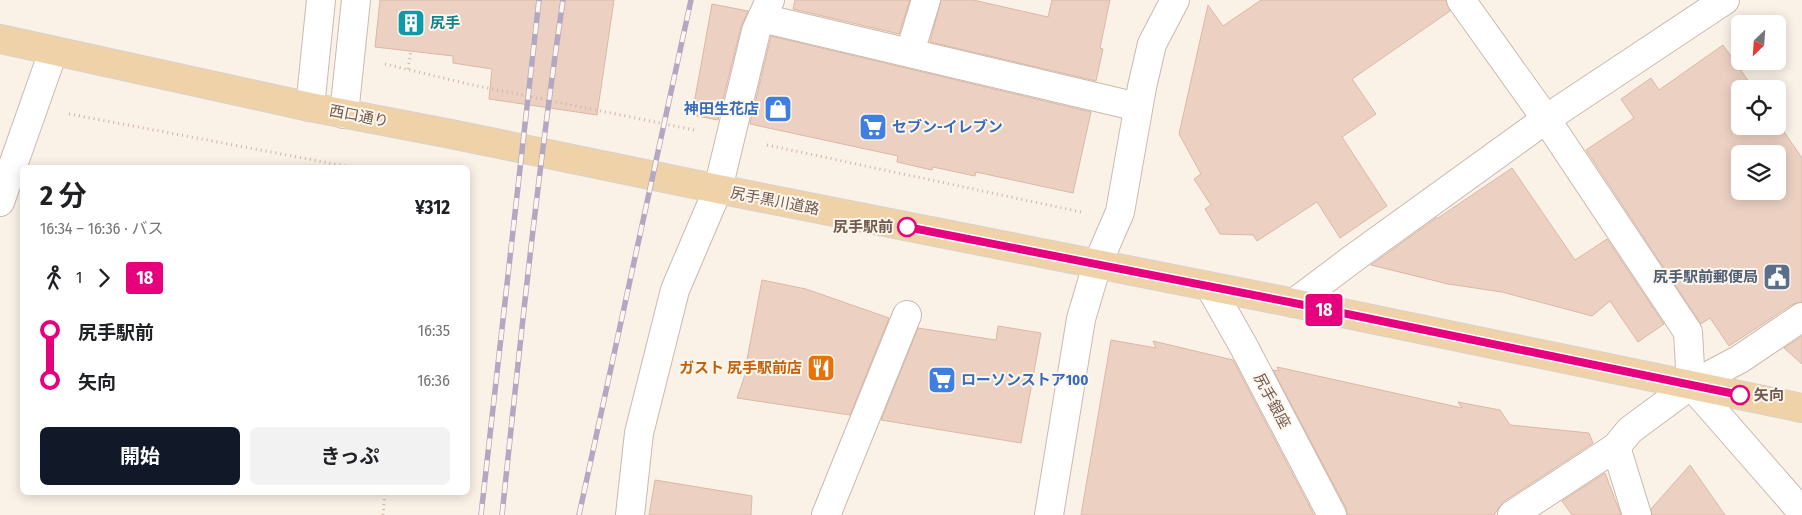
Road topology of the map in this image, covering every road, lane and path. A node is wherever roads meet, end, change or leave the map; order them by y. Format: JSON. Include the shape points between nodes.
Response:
{"nodes":[{"id":1,"x":321,"y":0,"type":"edge"},
{"id":2,"x":356,"y":0,"type":"edge"},
{"id":3,"x":926,"y":0,"type":"edge"},
{"id":4,"x":1175,"y":0,"type":"edge"},
{"id":5,"x":1460,"y":0,"type":"edge"},
{"id":6,"x":1725,"y":0,"type":"edge"},
{"id":7,"x":766,"y":9,"type":"edge"},
{"id":8,"x":0,"y":39,"type":"edge"},
{"id":9,"x":411,"y":51,"type":"dead end"},
{"id":10,"x":53,"y":52,"type":"junction"},
{"id":11,"x":910,"y":52,"type":"junction"},
{"id":12,"x":382,"y":63,"type":"dead end"},
{"id":13,"x":408,"y":69,"type":"junction"},
{"id":14,"x":310,"y":107,"type":"junction"},
{"id":15,"x":1138,"y":107,"type":"junction"},
{"id":16,"x":66,"y":114,"type":"dead end"},
{"id":17,"x":344,"y":114,"type":"junction"},
{"id":18,"x":1546,"y":119,"type":"junction"},
{"id":19,"x":730,"y":137,"type":"junction"},
{"id":20,"x":340,"y":165,"type":"edge"},
{"id":21,"x":718,"y":189,"type":"junction"},
{"id":22,"x":0,"y":202,"type":"edge"},
{"id":23,"x":1086,"y":213,"type":"dead end"},
{"id":24,"x":1097,"y":265,"type":"junction"},
{"id":25,"x":1210,"y":287,"type":"junction"},
{"id":26,"x":1294,"y":303,"type":"junction"},
{"id":27,"x":908,"y":315,"type":"dead end"},
{"id":28,"x":1802,"y":317,"type":"edge"},
{"id":29,"x":1691,"y":385,"type":"junction"},
{"id":30,"x":1802,"y":408,"type":"edge"},
{"id":31,"x":1616,"y":447,"type":"junction"},
{"id":32,"x":385,"y":495,"type":"edge"},
{"id":33,"x":1802,"y":512,"type":"edge"},
{"id":34,"x":383,"y":515,"type":"edge"},
{"id":35,"x":630,"y":515,"type":"edge"},
{"id":36,"x":826,"y":515,"type":"edge"},
{"id":37,"x":1049,"y":515,"type":"edge"},
{"id":38,"x":1332,"y":515,"type":"edge"},
{"id":39,"x":1512,"y":515,"type":"edge"},
{"id":40,"x":1637,"y":515,"type":"edge"}],
"edges":[{"from":1,"to":14,"type":"street"},
{"from":2,"to":17,"type":"street"},
{"from":3,"to":11,"type":"street"},
{"from":4,"to":15,"type":"street","via":[[1152,44]]},
{"from":5,"to":18,"type":"street"},
{"from":6,"to":18,"type":"street"},
{"from":7,"to":11,"type":"street"},
{"from":7,"to":19,"type":"street","via":[[756,30]]},
{"from":8,"to":10,"type":"main road","name":"西口通り"},
{"from":9,"to":13,"type":"path"},
{"from":10,"to":14,"type":"main road","name":"西口通り"},
{"from":10,"to":22,"type":"street"},
{"from":11,"to":15,"type":"street"},
{"from":12,"to":13,"type":"path"},
{"from":13,"to":19,"type":"path"},
{"from":14,"to":17,"type":"main road","name":"西口通り"},
{"from":15,"to":24,"type":"street","via":[[1120,212]]},
{"from":16,"to":20,"type":"path"},
{"from":17,"to":21,"type":"main road","name":"西口通り"},
{"from":18,"to":26,"type":"street"},
{"from":18,"to":29,"type":"street","via":[[1688,332]]},
{"from":19,"to":21,"type":"street"},
{"from":19,"to":23,"type":"path"},
{"from":21,"to":24,"type":"main road","name":"尻手黒川道路"},
{"from":21,"to":35,"type":"street","via":[[675,290],[639,433]]},
{"from":24,"to":25,"type":"main road","name":"尻手黒川道路"},
{"from":24,"to":37,"type":"street","via":[[1081,319]]},
{"from":25,"to":26,"type":"main road","name":"尻手黒川道路"},
{"from":25,"to":38,"type":"street","name":"尻手銀座"},
{"from":26,"to":29,"type":"main road","name":"尻手黒川道路"},
{"from":27,"to":36,"type":"street"},
{"from":28,"to":29,"type":"street","via":[[1740,359]]},
{"from":29,"to":30,"type":"main road","name":"尻手黒川道路"},
{"from":29,"to":31,"type":"street","via":[[1630,430]]},
{"from":29,"to":33,"type":"street"},
{"from":31,"to":39,"type":"street"},
{"from":31,"to":40,"type":"street"},
{"from":32,"to":34,"type":"path"}]}
